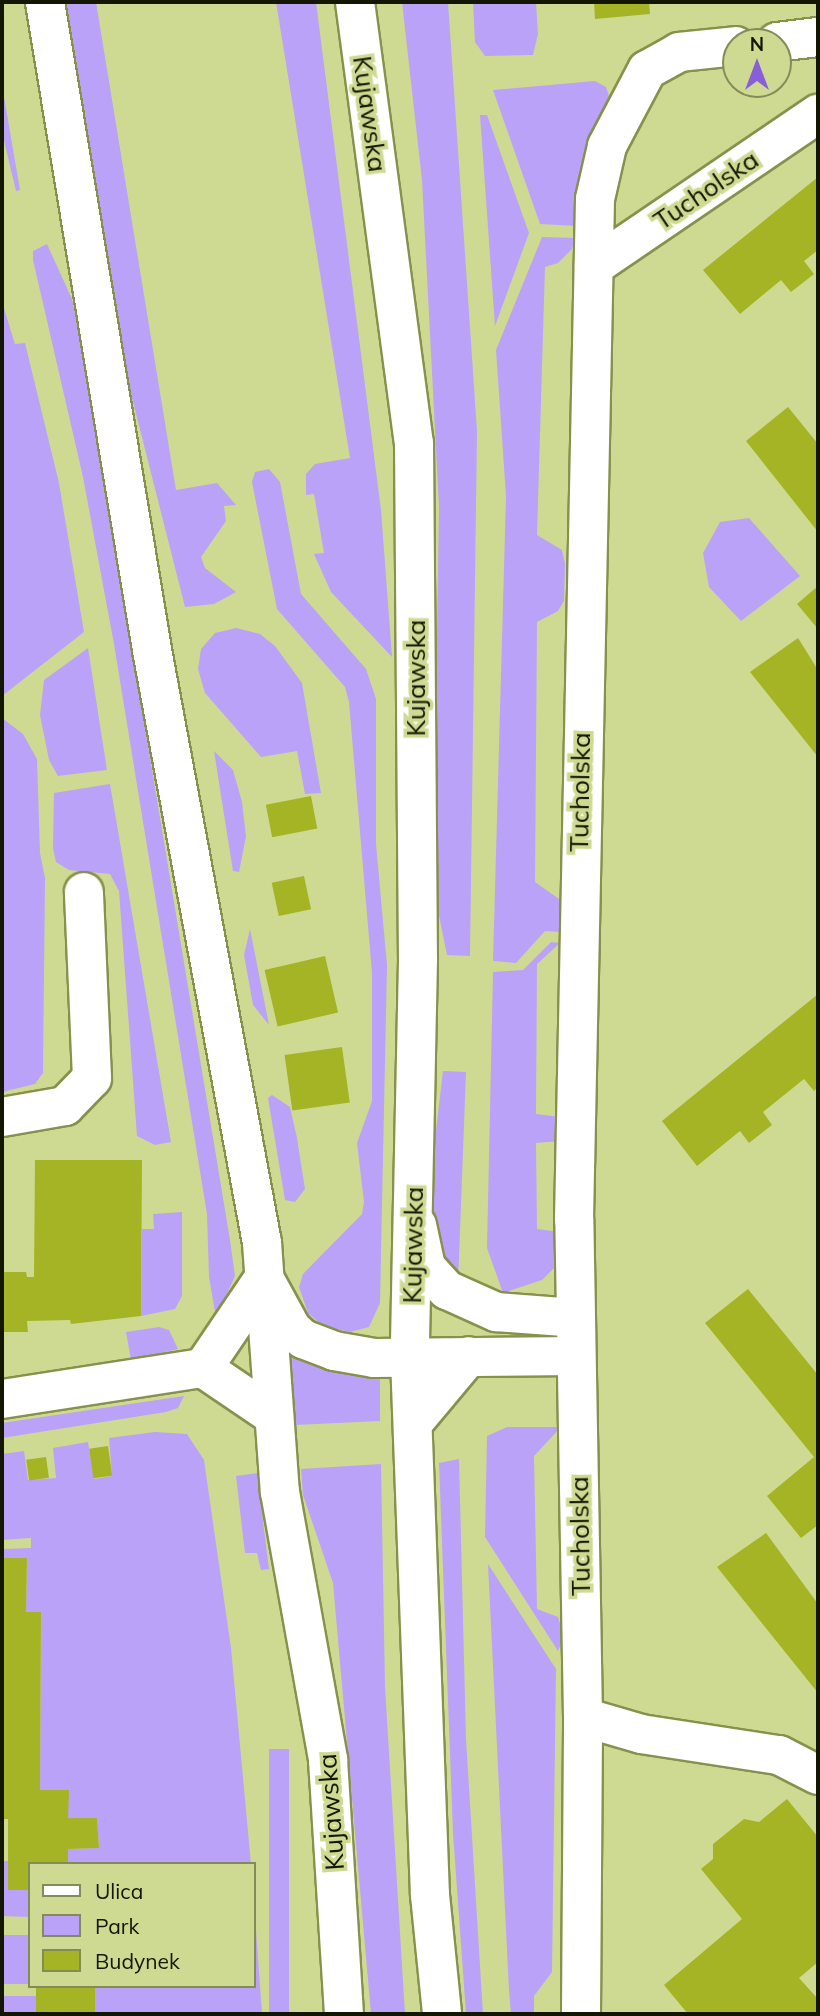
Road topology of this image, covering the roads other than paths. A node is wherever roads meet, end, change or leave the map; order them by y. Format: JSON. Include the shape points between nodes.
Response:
{"nodes":[{"id":1,"x":45,"y":2,"type":"edge"},
{"id":2,"x":355,"y":2,"type":"edge"},
{"id":3,"x":818,"y":37,"type":"edge"},
{"id":4,"x":792,"y":40,"type":"edge"},
{"id":5,"x":722,"y":47,"type":"edge"},
{"id":6,"x":818,"y":114,"type":"edge"},
{"id":7,"x":594,"y":266,"type":"junction"},
{"id":8,"x":84,"y":892,"type":"dead end"},
{"id":9,"x":2,"y":1117,"type":"edge"},
{"id":10,"x":414,"y":1205,"type":"junction"},
{"id":11,"x":264,"y":1278,"type":"junction"},
{"id":12,"x":575,"y":1318,"type":"junction"},
{"id":13,"x":469,"y":1356,"type":"junction"},
{"id":14,"x":576,"y":1356,"type":"junction"},
{"id":15,"x":411,"y":1358,"type":"junction"},
{"id":16,"x":203,"y":1368,"type":"junction"},
{"id":17,"x":2,"y":1399,"type":"edge"},
{"id":18,"x":274,"y":1416,"type":"junction"},
{"id":19,"x":413,"y":1423,"type":"junction"},
{"id":20,"x":583,"y":1717,"type":"junction"},
{"id":21,"x":818,"y":1775,"type":"edge"},
{"id":22,"x":344,"y":2014,"type":"edge"},
{"id":23,"x":442,"y":2014,"type":"edge"},
{"id":24,"x":581,"y":2014,"type":"edge"}],
"edges":[{"from":1,"to":11,"type":"main road","name":"Kujawska","via":[[152,650],[233,1068]]},
{"from":2,"to":10,"type":"main road","name":"Kujawska","via":[[414,443],[418,960]]},
{"from":3,"to":4,"type":"main road"},
{"from":5,"to":7,"type":"main road","name":"Tucholska","via":[[679,52],[647,70],[607,146],[595,199]]},
{"from":6,"to":7,"type":"main road","name":"Tucholska"},
{"from":7,"to":12,"type":"main road","name":"Tucholska","via":[[579,870]]},
{"from":8,"to":9,"type":"main road","via":[[92,1078],[65,1106]]},
{"from":10,"to":12,"type":"main road","via":[[426,1267],[447,1290],[496,1312]]},
{"from":10,"to":15,"type":"main road","name":"Kujawska"},
{"from":11,"to":15,"type":"main road","name":"Kujawska","via":[[282,1318],[303,1339],[334,1351]]},
{"from":11,"to":16,"type":"main road"},
{"from":11,"to":18,"type":"main road","name":"Kujawska"},
{"from":12,"to":14,"type":"main road","name":"Tucholska"},
{"from":13,"to":14,"type":"main road"},
{"from":13,"to":15,"type":"main road"},
{"from":13,"to":19,"type":"main road"},
{"from":14,"to":20,"type":"main road","name":"Tucholska"},
{"from":15,"to":19,"type":"main road","name":"Kujawska"},
{"from":16,"to":17,"type":"main road"},
{"from":16,"to":18,"type":"main road"},
{"from":18,"to":22,"type":"main road","name":"Kujawska","via":[[280,1492],[328,1759]]},
{"from":19,"to":23,"type":"main road","name":"Kujawska","via":[[430,1895]]},
{"from":20,"to":21,"type":"main road","via":[[640,1734],[779,1755]]},
{"from":20,"to":24,"type":"main road","name":"Tucholska"}]}
